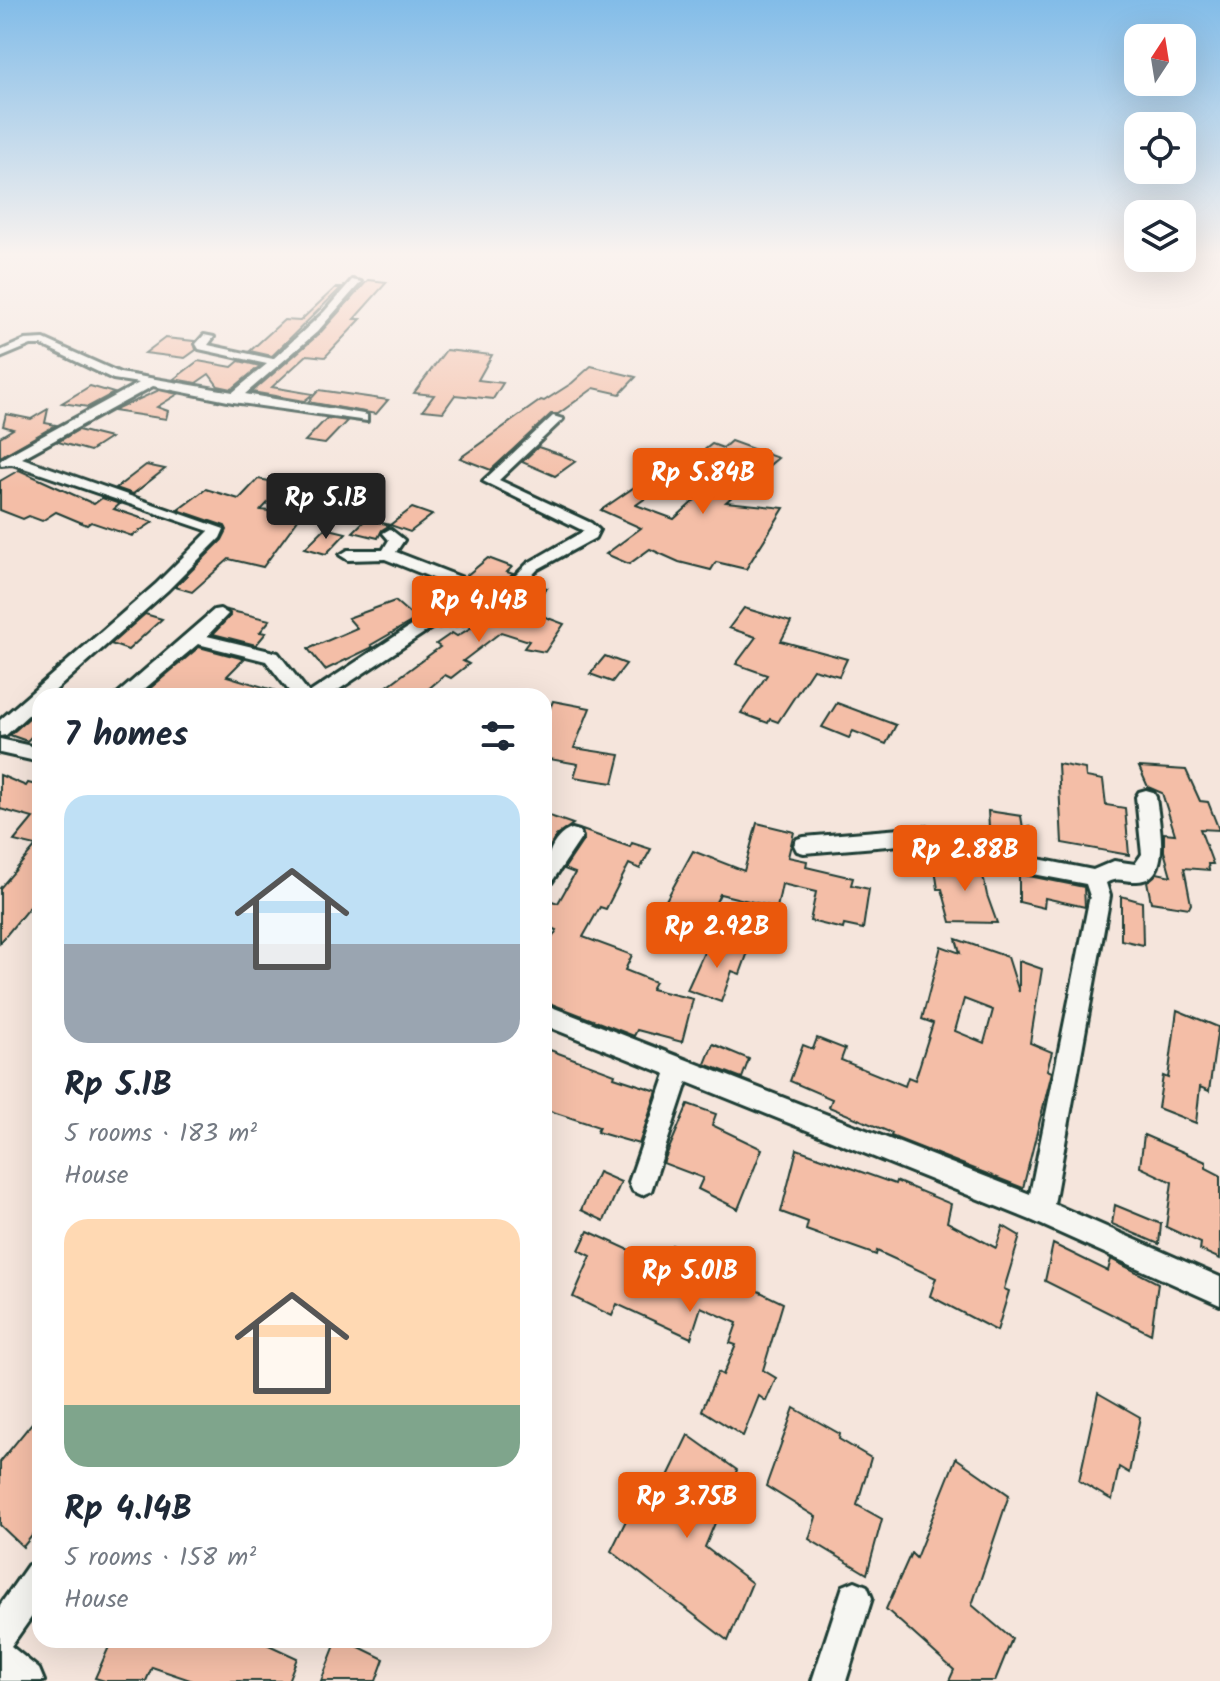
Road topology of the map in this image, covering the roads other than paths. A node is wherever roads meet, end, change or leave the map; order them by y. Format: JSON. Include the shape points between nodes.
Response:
{"nodes":[{"id":1,"x":310,"y":332,"type":"edge"},
{"id":2,"x":208,"y":337,"type":"dead end"},
{"id":3,"x":0,"y":355,"type":"edge"},
{"id":4,"x":276,"y":363,"type":"junction"},
{"id":5,"x":149,"y":383,"type":"junction"},
{"id":6,"x":233,"y":398,"type":"junction"},
{"id":7,"x":363,"y":418,"type":"dead end"},
{"id":8,"x":557,"y":419,"type":"dead end"},
{"id":9,"x":5,"y":462,"type":"edge"},
{"id":10,"x":390,"y":533,"type":"dead end"},
{"id":11,"x":387,"y":554,"type":"junction"},
{"id":12,"x":348,"y":555,"type":"dead end"},
{"id":13,"x":501,"y":599,"type":"junction"},
{"id":14,"x":220,"y":614,"type":"dead end"},
{"id":15,"x":195,"y":638,"type":"junction"},
{"id":16,"x":48,"y":688,"type":"edge"},
{"id":17,"x":134,"y":688,"type":"edge"},
{"id":18,"x":296,"y":688,"type":"edge"},
{"id":19,"x":328,"y":688,"type":"edge"},
{"id":20,"x":32,"y":702,"type":"edge"},
{"id":21,"x":0,"y":730,"type":"edge"},
{"id":22,"x":0,"y":746,"type":"edge"},
{"id":23,"x":32,"y":753,"type":"edge"},
{"id":24,"x":1146,"y":797,"type":"dead end"},
{"id":25,"x":572,"y":837,"type":"dead end"},
{"id":26,"x":804,"y":845,"type":"dead end"},
{"id":27,"x":552,"y":866,"type":"edge"},
{"id":28,"x":1094,"y":879,"type":"junction"},
{"id":29,"x":552,"y":1017,"type":"edge"},
{"id":30,"x":679,"y":1069,"type":"junction"},
{"id":31,"x":642,"y":1182,"type":"dead end"},
{"id":32,"x":1040,"y":1211,"type":"junction"},
{"id":33,"x":1220,"y":1291,"type":"edge"},
{"id":34,"x":32,"y":1588,"type":"edge"},
{"id":35,"x":855,"y":1598,"type":"dead end"},
{"id":36,"x":0,"y":1634,"type":"edge"},
{"id":37,"x":0,"y":1659,"type":"edge"},
{"id":38,"x":27,"y":1681,"type":"edge"},
{"id":39,"x":829,"y":1681,"type":"edge"}],
"edges":[{"from":1,"to":4,"type":"street"},
{"from":2,"to":4,"type":"street","via":[[203,347]]},
{"from":3,"to":5,"type":"street","via":[[29,342],[44,342],[102,371]]},
{"from":4,"to":6,"type":"street"},
{"from":5,"to":6,"type":"street"},
{"from":5,"to":9,"type":"street"},
{"from":6,"to":7,"type":"street"},
{"from":8,"to":13,"type":"street","via":[[490,481],[592,530],[533,566]]},
{"from":9,"to":16,"type":"street","via":[[217,529],[162,587]]},
{"from":10,"to":11,"type":"street","via":[[397,540]]},
{"from":11,"to":12,"type":"street"},
{"from":11,"to":13,"type":"street"},
{"from":13,"to":19,"type":"street","via":[[464,621],[429,622]]},
{"from":14,"to":15,"type":"street"},
{"from":15,"to":17,"type":"street"},
{"from":15,"to":18,"type":"street","via":[[272,657]]},
{"from":20,"to":21,"type":"street"},
{"from":22,"to":23,"type":"street"},
{"from":24,"to":28,"type":"street","via":[[1149,865],[1138,873],[1114,869]]},
{"from":25,"to":27,"type":"street"},
{"from":26,"to":28,"type":"street","via":[[924,835],[1002,860]]},
{"from":28,"to":32,"type":"street","via":[[1100,896]]},
{"from":29,"to":30,"type":"street"},
{"from":30,"to":31,"type":"street"},
{"from":30,"to":32,"type":"street"},
{"from":32,"to":33,"type":"street"},
{"from":34,"to":36,"type":"street"},
{"from":35,"to":39,"type":"street"},
{"from":37,"to":38,"type":"street"}]}
